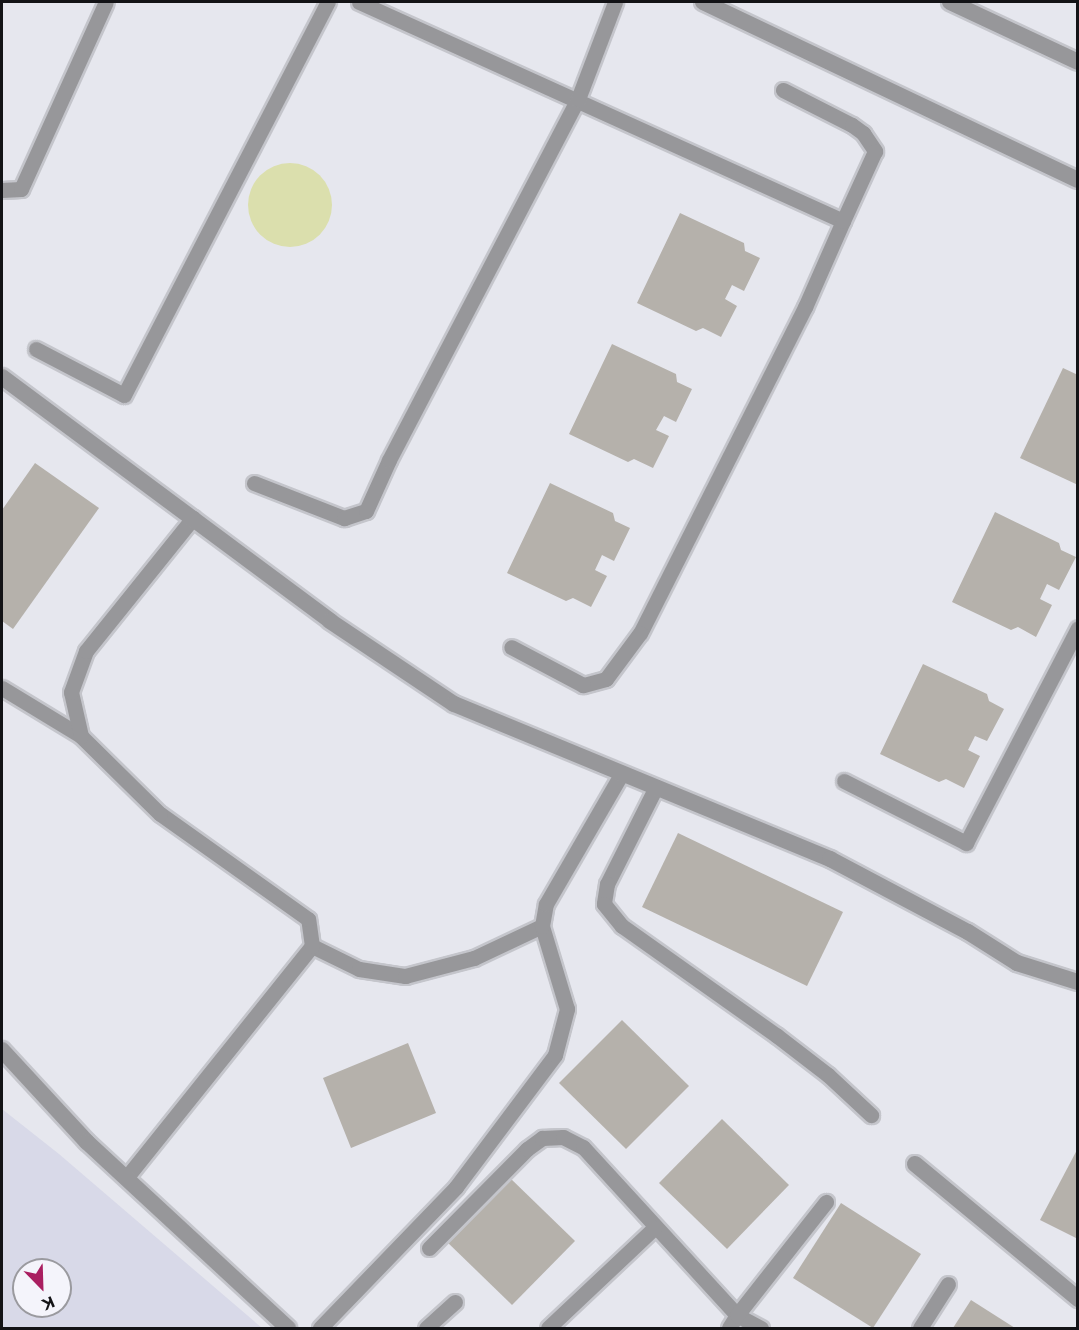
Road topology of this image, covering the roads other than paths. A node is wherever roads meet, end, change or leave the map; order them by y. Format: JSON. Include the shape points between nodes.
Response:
{"nodes":[{"id":1,"x":106,"y":2,"type":"edge"},
{"id":2,"x":328,"y":2,"type":"edge"},
{"id":3,"x":359,"y":2,"type":"edge"},
{"id":4,"x":615,"y":2,"type":"edge"},
{"id":5,"x":703,"y":2,"type":"edge"},
{"id":6,"x":951,"y":2,"type":"edge"},
{"id":7,"x":1077,"y":62,"type":"edge"},
{"id":8,"x":783,"y":90,"type":"dead end"},
{"id":9,"x":578,"y":99,"type":"junction"},
{"id":10,"x":1077,"y":180,"type":"edge"},
{"id":11,"x":2,"y":190,"type":"edge"},
{"id":12,"x":843,"y":221,"type":"junction"},
{"id":13,"x":36,"y":349,"type":"dead end"},
{"id":14,"x":2,"y":377,"type":"edge"},
{"id":15,"x":254,"y":483,"type":"dead end"},
{"id":16,"x":193,"y":518,"type":"junction"},
{"id":17,"x":1077,"y":628,"type":"edge"},
{"id":18,"x":511,"y":647,"type":"dead end"},
{"id":19,"x":2,"y":688,"type":"edge"},
{"id":20,"x":81,"y":735,"type":"junction"},
{"id":21,"x":622,"y":773,"type":"junction"},
{"id":22,"x":844,"y":781,"type":"dead end"},
{"id":23,"x":656,"y":787,"type":"junction"},
{"id":24,"x":542,"y":926,"type":"junction"},
{"id":25,"x":312,"y":946,"type":"junction"},
{"id":26,"x":1077,"y":982,"type":"edge"},
{"id":27,"x":2,"y":1050,"type":"edge"},
{"id":28,"x":871,"y":1115,"type":"dead end"},
{"id":29,"x":915,"y":1164,"type":"dead end"},
{"id":30,"x":126,"y":1178,"type":"junction"},
{"id":31,"x":826,"y":1202,"type":"dead end"},
{"id":32,"x":654,"y":1228,"type":"junction"},
{"id":33,"x":429,"y":1248,"type":"dead end"},
{"id":34,"x":948,"y":1284,"type":"dead end"},
{"id":35,"x":1077,"y":1299,"type":"edge"},
{"id":36,"x":455,"y":1302,"type":"dead end"},
{"id":37,"x":737,"y":1315,"type":"junction"},
{"id":38,"x":288,"y":1329,"type":"edge"},
{"id":39,"x":320,"y":1329,"type":"edge"},
{"id":40,"x":426,"y":1329,"type":"edge"},
{"id":41,"x":548,"y":1329,"type":"edge"},
{"id":42,"x":729,"y":1329,"type":"edge"},
{"id":43,"x":761,"y":1329,"type":"edge"},
{"id":44,"x":920,"y":1329,"type":"edge"}],
"edges":[{"from":1,"to":11,"type":"lane","via":[[21,189]]},
{"from":2,"to":13,"type":"lane","via":[[124,394]]},
{"from":3,"to":9,"type":"lane"},
{"from":4,"to":9,"type":"lane"},
{"from":5,"to":10,"type":"street"},
{"from":6,"to":7,"type":"street"},
{"from":8,"to":12,"type":"lane","via":[[852,125],[863,133],[874,151]]},
{"from":9,"to":12,"type":"lane"},
{"from":9,"to":15,"type":"lane","via":[[366,511],[344,518]]},
{"from":12,"to":18,"type":"lane","via":[[804,307],[640,633],[606,679],[583,685]]},
{"from":14,"to":16,"type":"street"},
{"from":16,"to":20,"type":"lane","via":[[86,651],[71,692]]},
{"from":16,"to":21,"type":"street","via":[[330,621],[454,704]]},
{"from":17,"to":22,"type":"lane","via":[[966,843]]},
{"from":19,"to":20,"type":"lane"},
{"from":20,"to":25,"type":"lane","via":[[160,814],[308,919]]},
{"from":21,"to":23,"type":"street"},
{"from":21,"to":24,"type":"lane","via":[[546,904]]},
{"from":23,"to":26,"type":"street","via":[[830,859],[968,932],[1017,963]]},
{"from":23,"to":28,"type":"lane","via":[[607,885],[604,904],[622,926],[776,1035]]},
{"from":24,"to":25,"type":"lane","via":[[474,958],[405,976],[359,969]]},
{"from":24,"to":39,"type":"lane","via":[[567,1009],[555,1055],[456,1187]]},
{"from":25,"to":30,"type":"lane"},
{"from":27,"to":30,"type":"street"},
{"from":29,"to":35,"type":"street"},
{"from":30,"to":38,"type":"street"},
{"from":31,"to":37,"type":"lane"},
{"from":32,"to":33,"type":"lane","via":[[583,1147],[563,1137],[542,1138]]},
{"from":32,"to":37,"type":"lane"},
{"from":32,"to":41,"type":"lane"},
{"from":34,"to":44,"type":"lane"},
{"from":36,"to":40,"type":"lane"},
{"from":37,"to":42,"type":"lane"},
{"from":37,"to":43,"type":"lane"}]}
